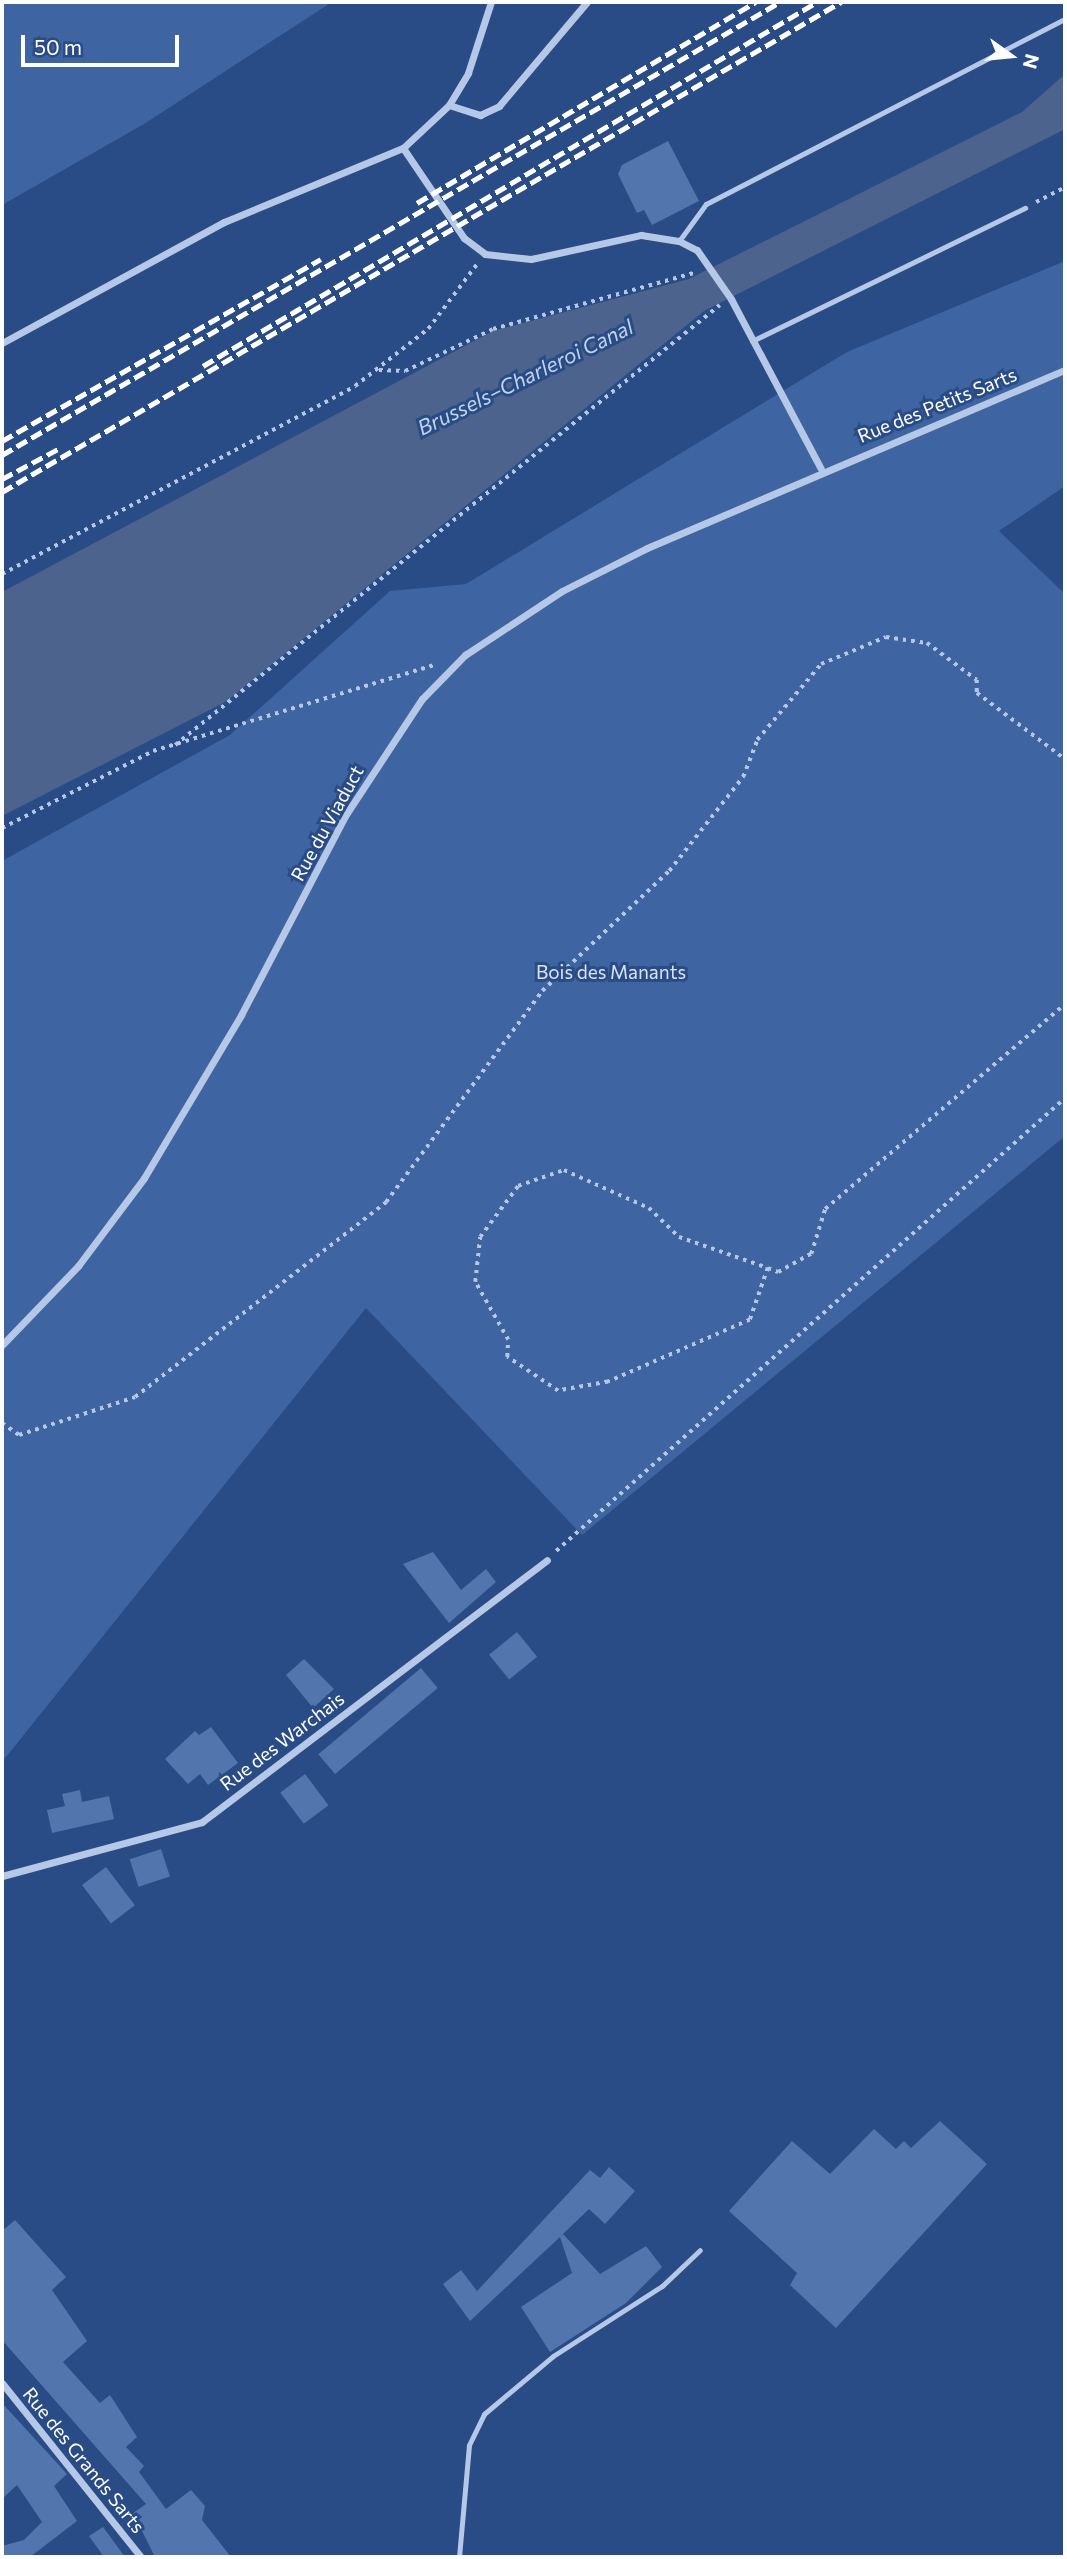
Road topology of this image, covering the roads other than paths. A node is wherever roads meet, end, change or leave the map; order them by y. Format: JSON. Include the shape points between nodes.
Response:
{"nodes":[{"id":1,"x":491,"y":2,"type":"edge"},
{"id":2,"x":587,"y":2,"type":"edge"},
{"id":3,"x":1065,"y":19,"type":"edge"},
{"id":4,"x":449,"y":105,"type":"junction"},
{"id":5,"x":403,"y":148,"type":"junction"},
{"id":6,"x":1025,"y":208,"type":"road end"},
{"id":7,"x":679,"y":240,"type":"junction"},
{"id":8,"x":752,"y":341,"type":"junction"},
{"id":9,"x":2,"y":343,"type":"edge"},
{"id":10,"x":1065,"y":370,"type":"edge"},
{"id":11,"x":821,"y":469,"type":"junction"},
{"id":12,"x":2,"y":1345,"type":"edge"},
{"id":13,"x":547,"y":1560,"type":"road end"},
{"id":14,"x":2,"y":1876,"type":"edge"},
{"id":15,"x":700,"y":2250,"type":"dead end"},
{"id":16,"x":2,"y":2383,"type":"edge"},
{"id":17,"x":141,"y":2557,"type":"edge"},
{"id":18,"x":459,"y":2557,"type":"edge"}],
"edges":[{"from":1,"to":4,"type":"street","via":[[468,72]]},
{"from":2,"to":4,"type":"street","via":[[499,106],[480,115]]},
{"from":3,"to":7,"type":"lane","via":[[706,204]]},
{"from":4,"to":5,"type":"street"},
{"from":5,"to":7,"type":"street","via":[[464,238],[485,254],[531,259],[641,235]]},
{"from":5,"to":9,"type":"street","via":[[225,222]]},
{"from":6,"to":8,"type":"lane"},
{"from":7,"to":8,"type":"street","via":[[711,264]]},
{"from":8,"to":11,"type":"street"},
{"from":10,"to":11,"type":"street","name":"Rue des Petits Sarts"},
{"from":11,"to":12,"type":"street","name":"Rue du Viaduct","via":[[562,591],[465,655],[422,699],[345,816],[241,1015],[144,1178],[78,1266]]},
{"from":13,"to":14,"type":"street","name":"Rue des Warchais","via":[[202,1822]]},
{"from":15,"to":18,"type":"lane","via":[[662,2286],[553,2356],[484,2414],[467,2457]]},
{"from":16,"to":17,"type":"street","name":"Rue des Grands Sarts"}]}
